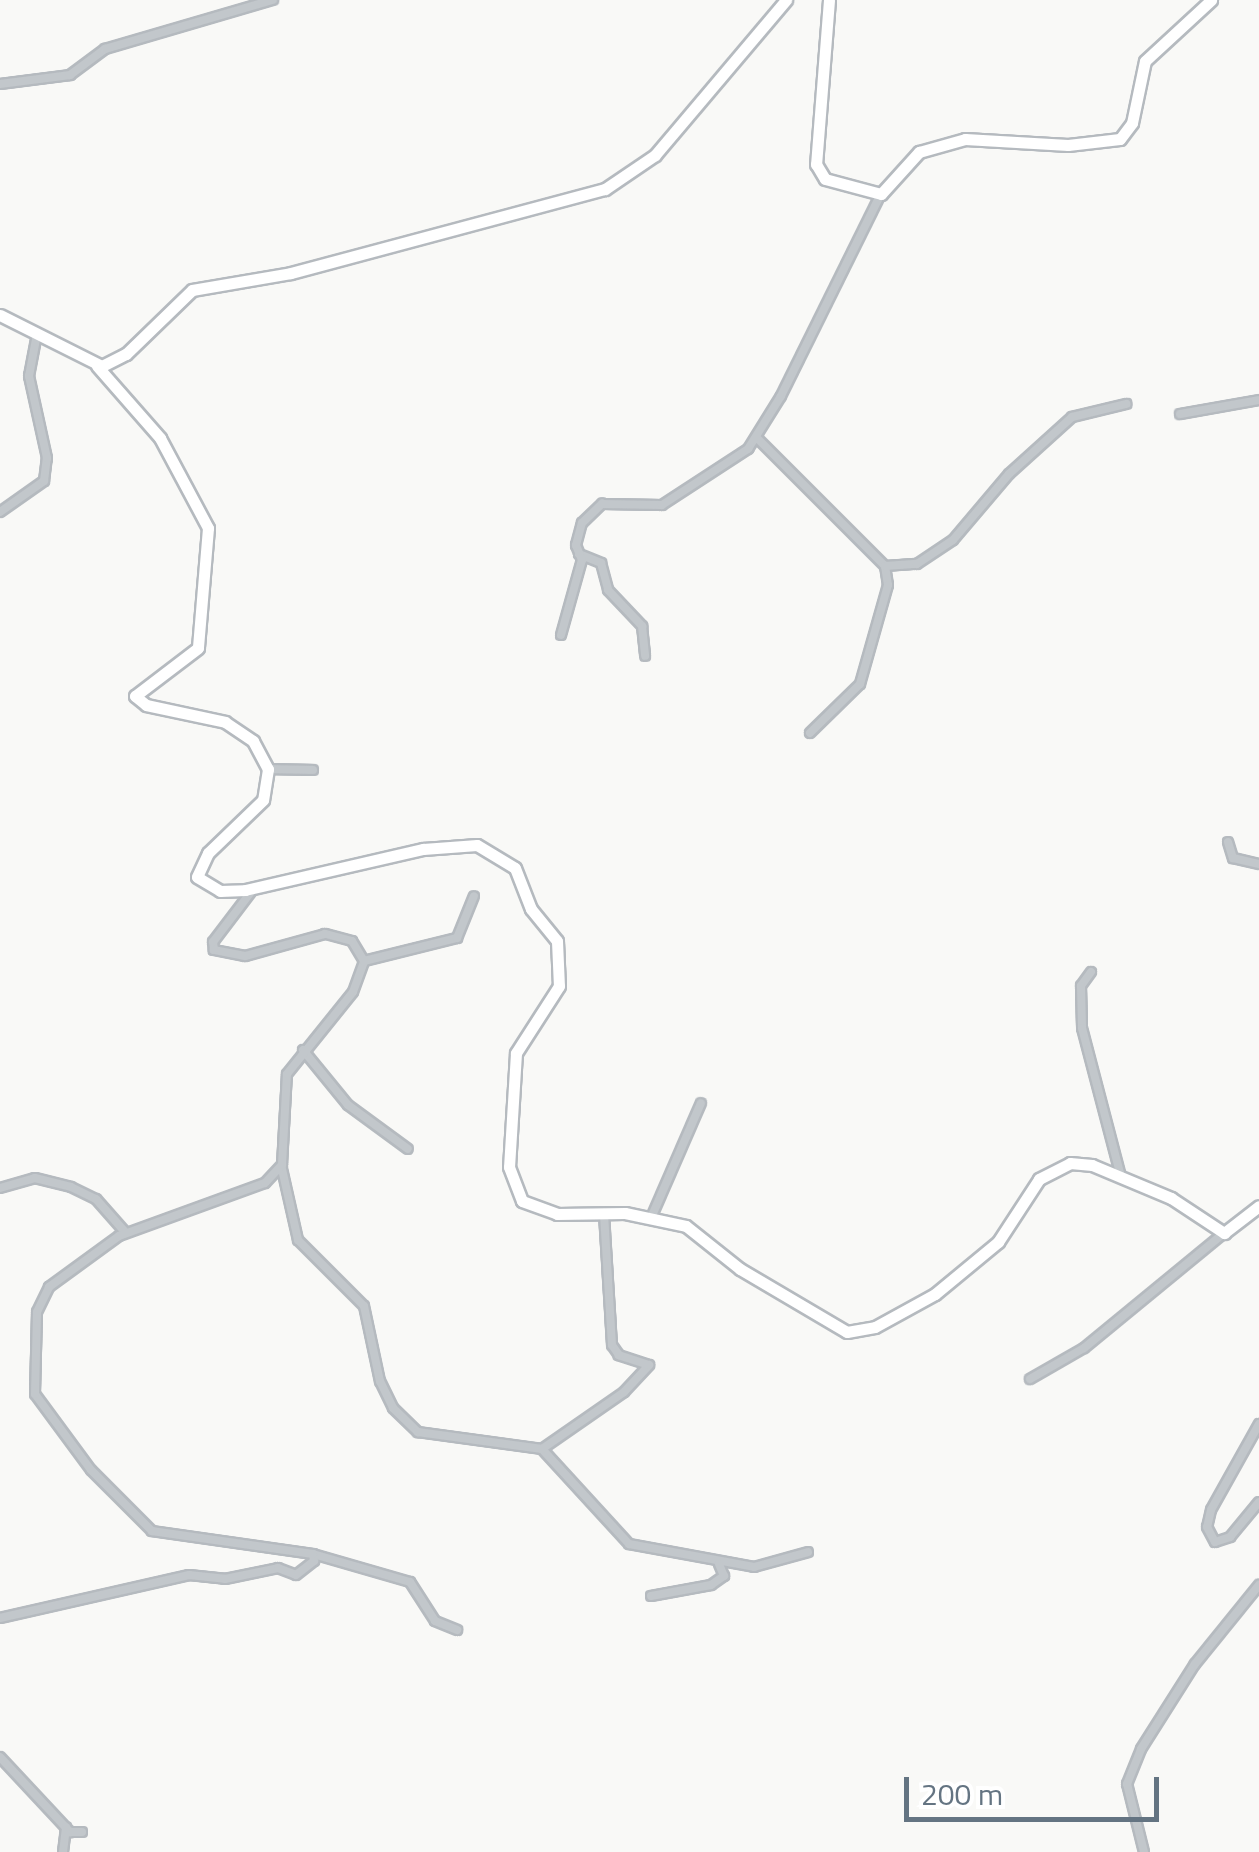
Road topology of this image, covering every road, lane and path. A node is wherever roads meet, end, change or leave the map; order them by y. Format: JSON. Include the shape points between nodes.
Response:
{"nodes":[{"id":1,"x":273,"y":0,"type":"edge"},
{"id":2,"x":786,"y":0,"type":"edge"},
{"id":3,"x":829,"y":0,"type":"edge"},
{"id":4,"x":1210,"y":0,"type":"edge"},
{"id":5,"x":0,"y":84,"type":"edge"},
{"id":6,"x":881,"y":194,"type":"junction"},
{"id":7,"x":0,"y":315,"type":"edge"},
{"id":8,"x":38,"y":332,"type":"junction"},
{"id":9,"x":97,"y":366,"type":"junction"},
{"id":10,"x":1259,"y":400,"type":"edge"},
{"id":11,"x":1126,"y":404,"type":"dead end"},
{"id":12,"x":1180,"y":414,"type":"dead end"},
{"id":13,"x":757,"y":438,"type":"junction"},
{"id":14,"x":0,"y":512,"type":"edge"},
{"id":15,"x":579,"y":554,"type":"junction"},
{"id":16,"x":884,"y":566,"type":"junction"},
{"id":17,"x":562,"y":635,"type":"dead end"},
{"id":18,"x":645,"y":656,"type":"dead end"},
{"id":19,"x":810,"y":733,"type":"dead end"},
{"id":20,"x":268,"y":769,"type":"junction"},
{"id":21,"x":313,"y":770,"type":"dead end"},
{"id":22,"x":1228,"y":842,"type":"dead end"},
{"id":23,"x":1259,"y":864,"type":"edge"},
{"id":24,"x":254,"y":888,"type":"junction"},
{"id":25,"x":474,"y":896,"type":"dead end"},
{"id":26,"x":364,"y":961,"type":"junction"},
{"id":27,"x":1091,"y":972,"type":"dead end"},
{"id":28,"x":303,"y":1050,"type":"junction"},
{"id":29,"x":701,"y":1102,"type":"dead end"},
{"id":30,"x":408,"y":1149,"type":"dead end"},
{"id":31,"x":282,"y":1165,"type":"junction"},
{"id":32,"x":1121,"y":1177,"type":"junction"},
{"id":33,"x":0,"y":1188,"type":"edge"},
{"id":34,"x":1259,"y":1206,"type":"edge"},
{"id":35,"x":604,"y":1214,"type":"junction"},
{"id":36,"x":651,"y":1218,"type":"junction"},
{"id":37,"x":126,"y":1232,"type":"junction"},
{"id":38,"x":1224,"y":1233,"type":"junction"},
{"id":39,"x":1030,"y":1379,"type":"dead end"},
{"id":40,"x":1259,"y":1424,"type":"edge"},
{"id":41,"x":542,"y":1449,"type":"junction"},
{"id":42,"x":1259,"y":1502,"type":"edge"},
{"id":43,"x":808,"y":1552,"type":"dead end"},
{"id":44,"x":313,"y":1554,"type":"junction"},
{"id":45,"x":720,"y":1564,"type":"junction"},
{"id":46,"x":1259,"y":1585,"type":"edge"},
{"id":47,"x":651,"y":1596,"type":"dead end"},
{"id":48,"x":0,"y":1618,"type":"edge"},
{"id":49,"x":457,"y":1630,"type":"dead end"},
{"id":50,"x":0,"y":1757,"type":"edge"},
{"id":51,"x":66,"y":1827,"type":"junction"},
{"id":52,"x":82,"y":1832,"type":"dead end"},
{"id":53,"x":63,"y":1852,"type":"edge"},
{"id":54,"x":1144,"y":1852,"type":"edge"}],
"edges":[{"from":1,"to":5,"type":"street","via":[[105,49],[70,74]]},
{"from":2,"to":9,"type":"street","via":[[702,104],[622,182],[291,273],[192,290],[126,354]]},
{"from":3,"to":6,"type":"street","via":[[816,164],[825,179]]},
{"from":4,"to":6,"type":"street","via":[[1145,61],[1132,124],[1120,139],[1068,145],[964,139],[919,152]]},
{"from":6,"to":13,"type":"street"},
{"from":7,"to":8,"type":"street"},
{"from":8,"to":9,"type":"street"},
{"from":8,"to":14,"type":"street","via":[[30,376],[46,458],[44,481]]},
{"from":9,"to":20,"type":"street","via":[[160,438],[208,528],[198,648],[134,696],[146,705],[225,722],[253,742]]},
{"from":10,"to":12,"type":"street"},
{"from":11,"to":16,"type":"street","via":[[1072,417],[953,540],[916,564]]},
{"from":13,"to":15,"type":"street","via":[[662,505],[602,504],[582,523]]},
{"from":13,"to":16,"type":"street"},
{"from":15,"to":17,"type":"street"},
{"from":15,"to":18,"type":"street","via":[[601,563],[608,590],[642,626]]},
{"from":16,"to":19,"type":"street","via":[[888,585],[867,668],[838,710]]},
{"from":20,"to":21,"type":"street"},
{"from":20,"to":24,"type":"street","via":[[263,800],[208,853],[197,873],[220,891]]},
{"from":22,"to":23,"type":"street","via":[[1234,858]]},
{"from":24,"to":26,"type":"street","via":[[213,942],[214,950],[245,956],[325,934],[352,941]]},
{"from":24,"to":35,"type":"street","via":[[454,844],[476,845],[510,862],[532,909],[557,941],[562,971],[516,1053],[512,1185],[522,1200],[543,1211]]},
{"from":25,"to":26,"type":"street","via":[[457,938]]},
{"from":26,"to":28,"type":"street","via":[[354,992]]},
{"from":27,"to":32,"type":"street","via":[[1081,986],[1082,1028]]},
{"from":28,"to":30,"type":"street","via":[[358,1115]]},
{"from":28,"to":31,"type":"street","via":[[286,1074]]},
{"from":29,"to":36,"type":"street"},
{"from":31,"to":37,"type":"street","via":[[265,1184]]},
{"from":31,"to":41,"type":"street","via":[[289,1221],[298,1240],[364,1306],[393,1408],[418,1432],[439,1439]]},
{"from":32,"to":36,"type":"street","via":[[1085,1162],[1047,1172],[988,1252],[920,1304],[858,1332],[831,1324],[740,1269],[696,1230]]},
{"from":32,"to":38,"type":"street","via":[[1171,1198]]},
{"from":33,"to":37,"type":"street","via":[[35,1178],[71,1186],[96,1199]]},
{"from":34,"to":38,"type":"street"},
{"from":35,"to":36,"type":"street"},
{"from":35,"to":41,"type":"street","via":[[612,1344],[619,1355],[650,1364],[624,1392]]},
{"from":37,"to":44,"type":"street","via":[[41,1297],[35,1394],[91,1470],[152,1531]]},
{"from":38,"to":39,"type":"street","via":[[1084,1348]]},
{"from":40,"to":42,"type":"street","via":[[1211,1510],[1207,1527],[1215,1542],[1230,1536]]},
{"from":41,"to":45,"type":"street","via":[[629,1544]]},
{"from":43,"to":45,"type":"street","via":[[754,1567]]},
{"from":44,"to":48,"type":"street","via":[[308,1570],[296,1575],[278,1568],[224,1579],[189,1575]]},
{"from":44,"to":49,"type":"street","via":[[410,1582],[435,1621]]},
{"from":45,"to":47,"type":"street","via":[[724,1576],[712,1585]]},
{"from":46,"to":54,"type":"street","via":[[1195,1664],[1141,1749],[1127,1784]]},
{"from":50,"to":51,"type":"street"},
{"from":51,"to":52,"type":"street"},
{"from":51,"to":53,"type":"street"}]}
